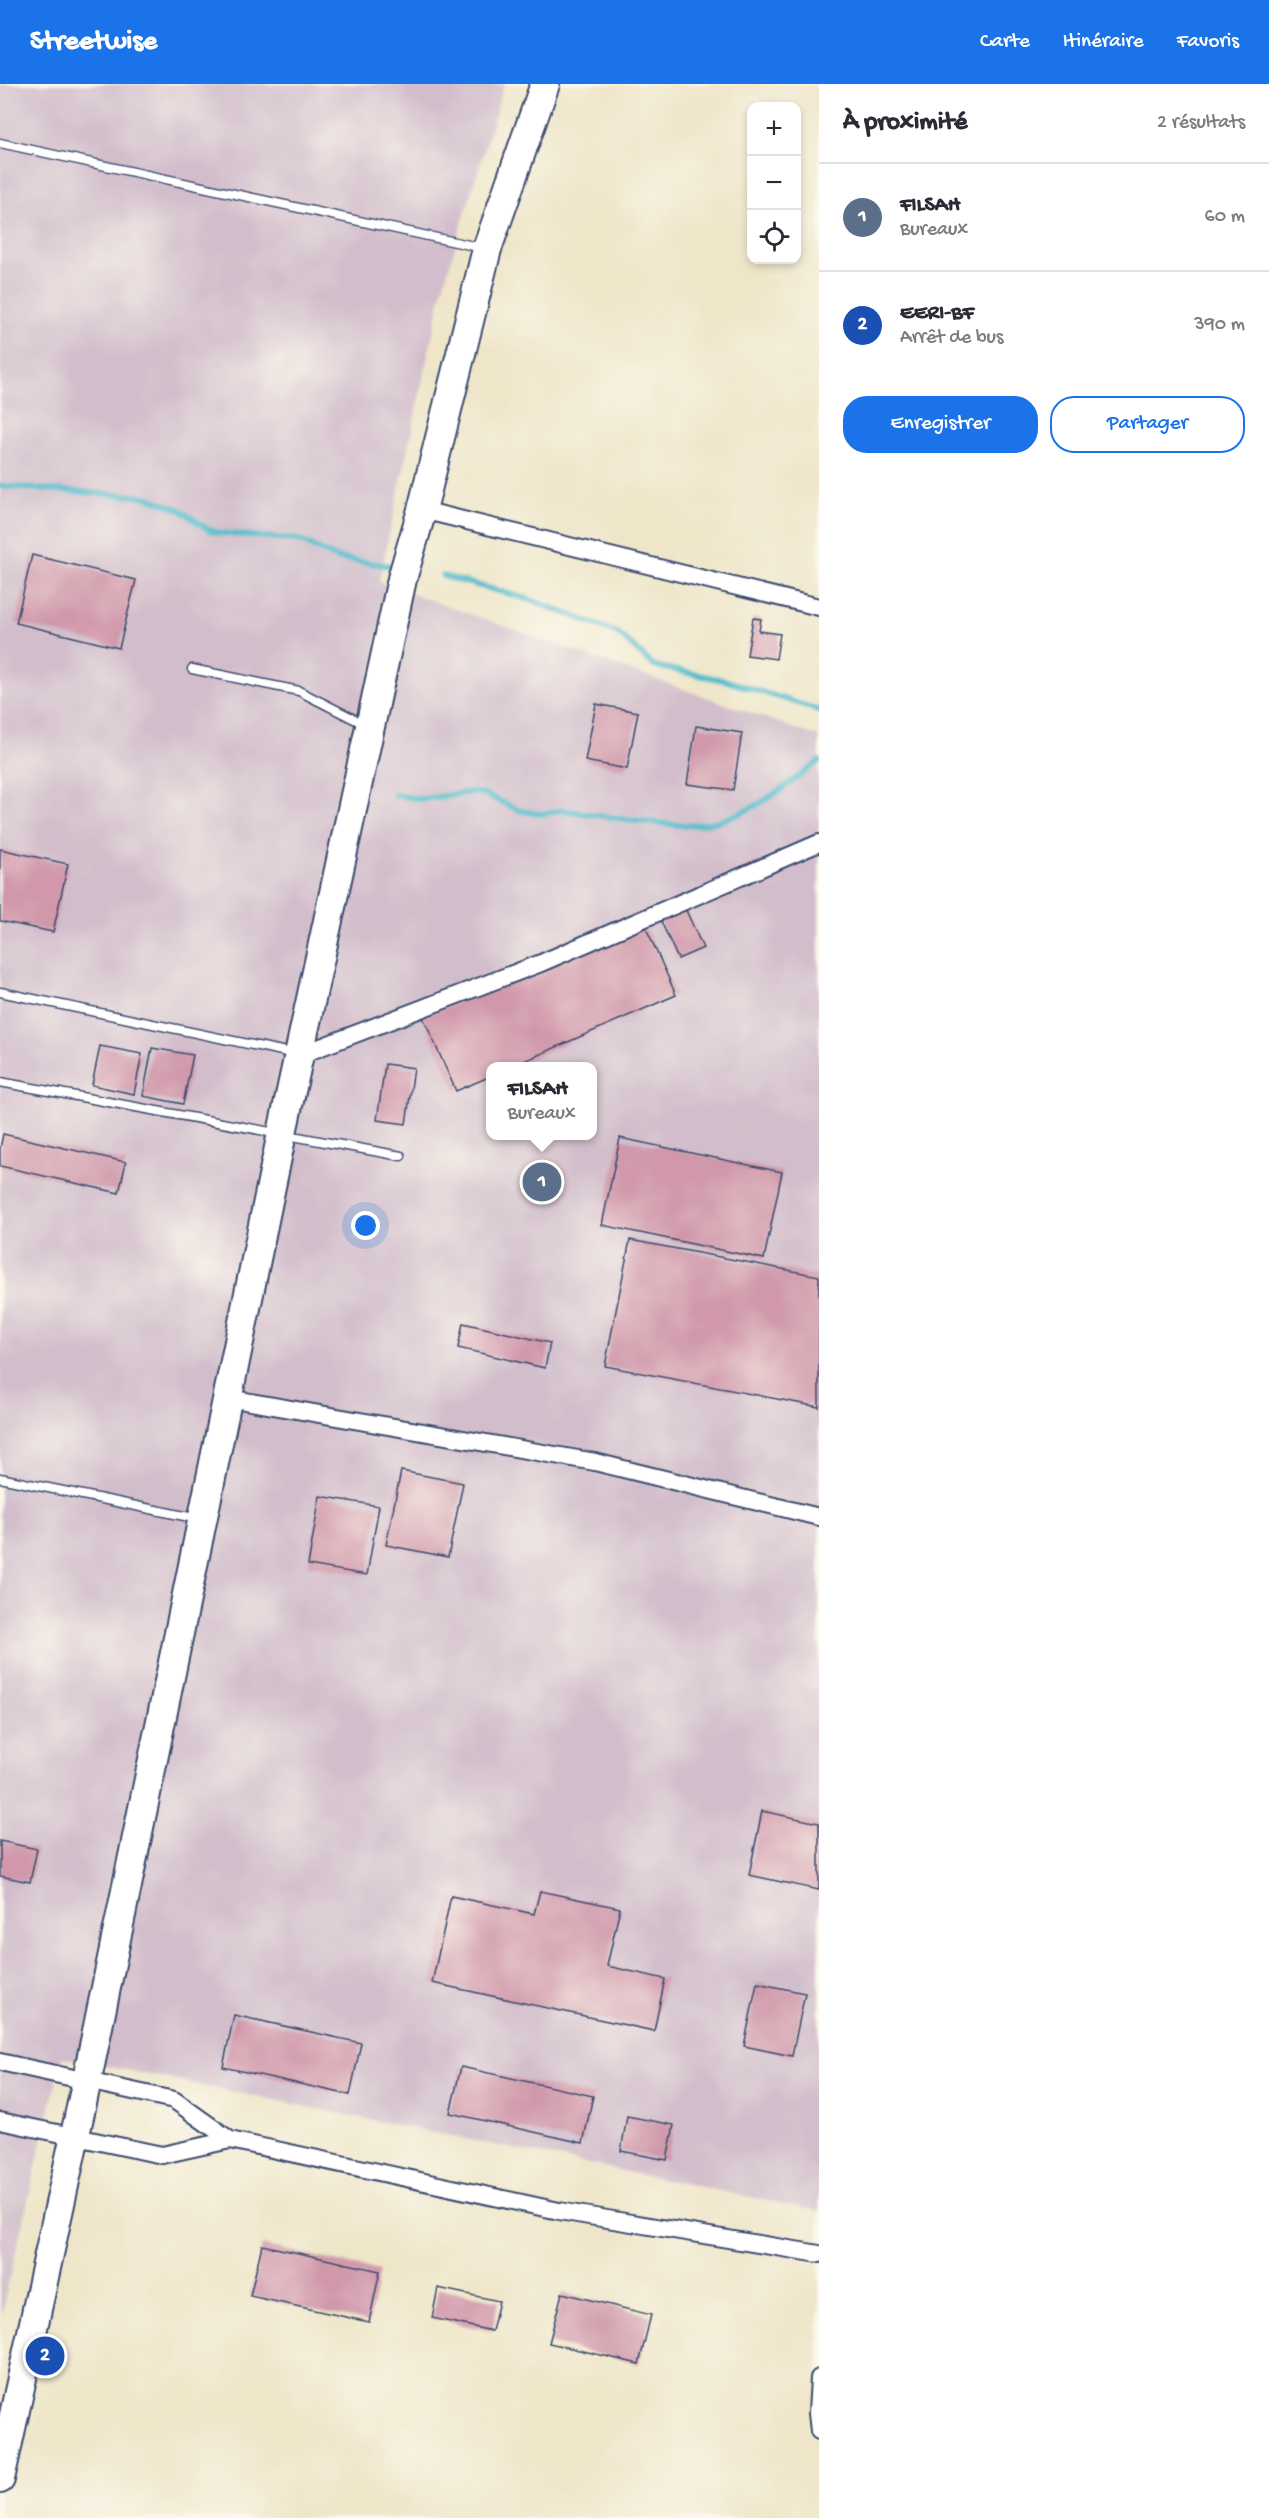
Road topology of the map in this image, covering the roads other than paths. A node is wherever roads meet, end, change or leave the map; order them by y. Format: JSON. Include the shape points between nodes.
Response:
{"nodes":[{"id":1,"x":545,"y":84,"type":"edge"},
{"id":2,"x":0,"y":143,"type":"edge"},
{"id":3,"x":487,"y":249,"type":"junction"},
{"id":4,"x":422,"y":510,"type":"junction"},
{"id":5,"x":819,"y":607,"type":"edge"},
{"id":6,"x":192,"y":669,"type":"dead end"},
{"id":7,"x":369,"y":727,"type":"junction"},
{"id":8,"x":819,"y":843,"type":"edge"},
{"id":9,"x":0,"y":992,"type":"edge"},
{"id":10,"x":300,"y":1054,"type":"junction"},
{"id":11,"x":0,"y":1082,"type":"edge"},
{"id":12,"x":282,"y":1133,"type":"junction"},
{"id":13,"x":401,"y":1156,"type":"dead end"},
{"id":14,"x":228,"y":1398,"type":"junction"},
{"id":15,"x":0,"y":1478,"type":"edge"},
{"id":16,"x":819,"y":1517,"type":"edge"},
{"id":17,"x":201,"y":1520,"type":"junction"},
{"id":18,"x":0,"y":2062,"type":"edge"},
{"id":19,"x":87,"y":2080,"type":"junction"},
{"id":20,"x":0,"y":2121,"type":"edge"},
{"id":21,"x":74,"y":2138,"type":"junction"},
{"id":22,"x":230,"y":2140,"type":"junction"},
{"id":23,"x":819,"y":2254,"type":"edge"},
{"id":24,"x":819,"y":2378,"type":"edge"},
{"id":25,"x":819,"y":2431,"type":"edge"},
{"id":26,"x":0,"y":2479,"type":"edge"}],
"edges":[{"from":1,"to":3,"type":"highway"},
{"from":2,"to":3,"type":"lane"},
{"from":3,"to":4,"type":"highway"},
{"from":4,"to":5,"type":"street"},
{"from":4,"to":7,"type":"highway","via":[[402,579]]},
{"from":6,"to":7,"type":"lane","via":[[298,691]]},
{"from":7,"to":10,"type":"highway"},
{"from":8,"to":10,"type":"street","via":[[541,963]]},
{"from":9,"to":10,"type":"lane"},
{"from":10,"to":12,"type":"highway"},
{"from":11,"to":12,"type":"lane"},
{"from":12,"to":13,"type":"lane"},
{"from":12,"to":14,"type":"highway"},
{"from":14,"to":16,"type":"street","via":[[595,1462]]},
{"from":14,"to":17,"type":"highway"},
{"from":15,"to":17,"type":"lane"},
{"from":17,"to":19,"type":"highway"},
{"from":18,"to":19,"type":"street"},
{"from":19,"to":21,"type":"highway"},
{"from":19,"to":22,"type":"street","via":[[174,2100]]},
{"from":20,"to":21,"type":"street"},
{"from":21,"to":22,"type":"street","via":[[162,2155]]},
{"from":21,"to":26,"type":"highway"},
{"from":22,"to":23,"type":"street","via":[[559,2211]]},
{"from":24,"to":25,"type":"street"}]}
